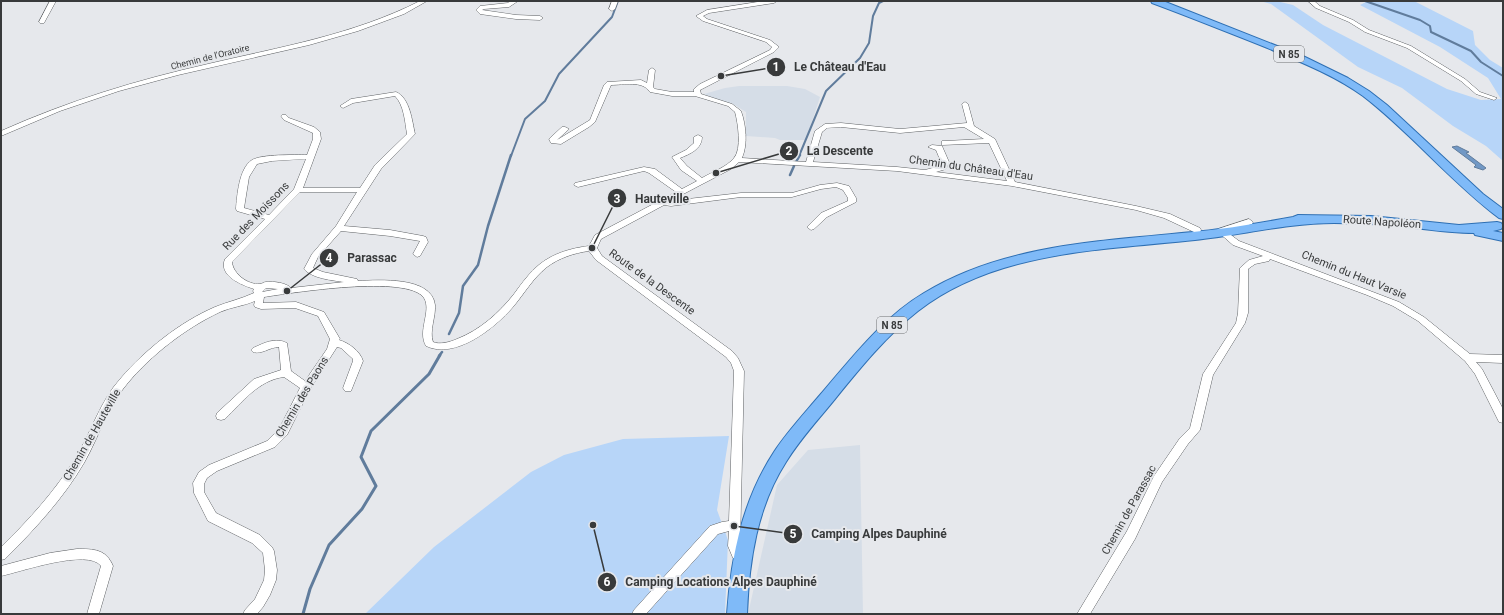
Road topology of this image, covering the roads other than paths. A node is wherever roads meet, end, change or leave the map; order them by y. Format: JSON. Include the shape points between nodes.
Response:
{"nodes":[{"id":1,"x":53,"y":1,"type":"edge"},
{"id":2,"x":424,"y":1,"type":"edge"},
{"id":3,"x":515,"y":1,"type":"edge"},
{"id":4,"x":615,"y":1,"type":"edge"},
{"id":5,"x":774,"y":1,"type":"edge"},
{"id":6,"x":1155,"y":1,"type":"edge"},
{"id":7,"x":1311,"y":1,"type":"edge"},
{"id":8,"x":612,"y":9,"type":"dead end"},
{"id":9,"x":540,"y":18,"type":"dead end"},
{"id":10,"x":42,"y":22,"type":"dead end"},
{"id":11,"x":652,"y":70,"type":"dead end"},
{"id":12,"x":650,"y":87,"type":"junction"},
{"id":13,"x":697,"y":94,"type":"junction"},
{"id":14,"x":1494,"y":98,"type":"dead end"},
{"id":15,"x":965,"y":104,"type":"dead end"},
{"id":16,"x":342,"y":106,"type":"dead end"},
{"id":17,"x":284,"y":116,"type":"dead end"},
{"id":18,"x":971,"y":127,"type":"junction"},
{"id":19,"x":565,"y":129,"type":"dead end"},
{"id":20,"x":1,"y":134,"type":"edge"},
{"id":21,"x":698,"y":137,"type":"dead end"},
{"id":22,"x":992,"y":141,"type":"junction"},
{"id":23,"x":945,"y":143,"type":"dead end"},
{"id":24,"x":932,"y":147,"type":"dead end"},
{"id":25,"x":310,"y":157,"type":"junction"},
{"id":26,"x":736,"y":160,"type":"junction"},
{"id":27,"x":809,"y":164,"type":"junction"},
{"id":28,"x":927,"y":173,"type":"junction"},
{"id":29,"x":702,"y":181,"type":"junction"},
{"id":30,"x":1012,"y":184,"type":"junction"},
{"id":31,"x":578,"y":185,"type":"dead end"},
{"id":32,"x":298,"y":190,"type":"junction"},
{"id":33,"x":362,"y":190,"type":"junction"},
{"id":34,"x":681,"y":192,"type":"junction"},
{"id":35,"x":663,"y":202,"type":"junction"},
{"id":36,"x":270,"y":218,"type":"junction"},
{"id":37,"x":1307,"y":219,"type":"junction"},
{"id":38,"x":1249,"y":222,"type":"junction"},
{"id":39,"x":811,"y":227,"type":"dead end"},
{"id":40,"x":1501,"y":227,"type":"edge"},
{"id":41,"x":339,"y":228,"type":"junction"},
{"id":42,"x":1196,"y":230,"type":"junction"},
{"id":43,"x":1222,"y":232,"type":"junction"},
{"id":44,"x":1151,"y":240,"type":"junction"},
{"id":45,"x":592,"y":248,"type":"junction"},
{"id":46,"x":417,"y":254,"type":"dead end"},
{"id":47,"x":1268,"y":255,"type":"junction"},
{"id":48,"x":356,"y":284,"type":"junction"},
{"id":49,"x":298,"y":290,"type":"junction"},
{"id":50,"x":262,"y":293,"type":"junction"},
{"id":51,"x":335,"y":343,"type":"junction"},
{"id":52,"x":256,"y":350,"type":"dead end"},
{"id":53,"x":1468,"y":358,"type":"junction"},
{"id":54,"x":1503,"y":359,"type":"edge"},
{"id":55,"x":286,"y":373,"type":"junction"},
{"id":56,"x":306,"y":387,"type":"junction"},
{"id":57,"x":348,"y":388,"type":"dead end"},
{"id":58,"x":222,"y":416,"type":"dead end"},
{"id":59,"x":1503,"y":419,"type":"edge"},
{"id":60,"x":734,"y":526,"type":"junction"},
{"id":61,"x":1,"y":555,"type":"edge"},
{"id":62,"x":743,"y":556,"type":"junction"},
{"id":63,"x":1,"y":571,"type":"edge"},
{"id":64,"x":93,"y":614,"type":"edge"},
{"id":65,"x":249,"y":614,"type":"edge"},
{"id":66,"x":638,"y":614,"type":"edge"},
{"id":67,"x":737,"y":614,"type":"edge"},
{"id":68,"x":1083,"y":614,"type":"edge"}],
"edges":[{"from":1,"to":10,"type":"street"},
{"from":2,"to":20,"type":"street","name":"Chemin de l'Oratoire","via":[[395,17],[362,29],[136,84],[42,115]]},
{"from":3,"to":9,"type":"street","via":[[509,5],[482,7],[479,10],[516,17]]},
{"from":4,"to":8,"type":"street"},
{"from":5,"to":13,"type":"street","via":[[707,12],[699,16],[768,41],[776,47],[702,85]]},
{"from":6,"to":40,"type":"main road","name":"Route Napoléon","number":"N 85","via":[[1332,73],[1365,93],[1479,197]]},
{"from":7,"to":14,"type":"street","via":[[1367,31],[1409,48],[1463,80],[1478,93]]},
{"from":11,"to":12,"type":"street"},
{"from":12,"to":13,"type":"street","via":[[652,91],[662,93]]},
{"from":12,"to":19,"type":"street","via":[[641,82],[609,83],[593,121],[564,139],[554,142],[556,135]]},
{"from":13,"to":26,"type":"street","via":[[730,105],[738,111],[741,149]]},
{"from":15,"to":18,"type":"street"},
{"from":16,"to":33,"type":"street","via":[[351,101],[396,94],[400,96],[408,117],[411,134],[378,167]]},
{"from":17,"to":25,"type":"street","name":"Rue des Moissons","via":[[316,132],[318,139]]},
{"from":18,"to":22,"type":"street"},
{"from":18,"to":27,"type":"street","via":[[965,125],[900,131],[841,125],[825,126],[819,131]]},
{"from":21,"to":29,"type":"street","via":[[698,143],[694,148],[676,157],[684,168]]},
{"from":22,"to":23,"type":"street"},
{"from":22,"to":30,"type":"street"},
{"from":24,"to":28,"type":"street","via":[[939,148],[945,162],[943,167]]},
{"from":25,"to":32,"type":"street","name":"Rue des Moissons"},
{"from":25,"to":36,"type":"street","via":[[258,161],[251,167],[242,186],[240,209]]},
{"from":26,"to":27,"type":"street","name":"Chemin du Château d'Eau"},
{"from":26,"to":29,"type":"street","name":"Route de la Descente"},
{"from":27,"to":28,"type":"street","name":"Chemin du Château d'Eau","via":[[877,167]]},
{"from":28,"to":30,"type":"street","name":"Chemin du Château d'Eau"},
{"from":29,"to":34,"type":"street","name":"Route de la Descente"},
{"from":30,"to":42,"type":"street","name":"Chemin du Château d'Eau","via":[[1136,208],[1167,216]]},
{"from":31,"to":34,"type":"street","via":[[644,169],[652,170]]},
{"from":32,"to":33,"type":"street"},
{"from":32,"to":36,"type":"street","name":"Rue des Moissons"},
{"from":33,"to":41,"type":"street"},
{"from":34,"to":35,"type":"street","name":"Route de la Descente"},
{"from":35,"to":39,"type":"street","via":[[671,204],[741,195],[784,196],[837,185],[846,188],[852,202],[824,215]]},
{"from":35,"to":45,"type":"street","name":"Route de la Descente","via":[[598,237]]},
{"from":36,"to":50,"type":"street","name":"Rue des Moissons","via":[[228,261],[230,272]]},
{"from":37,"to":38,"type":"main road","number":"N 85"},
{"from":37,"to":40,"type":"main road","name":"Route Napoléon","number":"N 85","via":[[1368,220],[1456,228]]},
{"from":37,"to":43,"type":"main road","number":"N 85"},
{"from":38,"to":42,"type":"main road","number":"N 85"},
{"from":38,"to":43,"type":"street","via":[[1222,229]]},
{"from":41,"to":46,"type":"street","via":[[423,238],[424,242]]},
{"from":41,"to":48,"type":"street","via":[[315,256],[308,269],[321,275],[354,281]]},
{"from":42,"to":44,"type":"main road","number":"N 85"},
{"from":43,"to":44,"type":"main road","number":"N 85"},
{"from":43,"to":47,"type":"street","name":"Chemin du Haut Varsie","via":[[1236,243]]},
{"from":44,"to":62,"type":"main road","number":"N 85","via":[[1041,255],[994,267],[952,283],[912,308],[886,330],[862,357],[780,457],[766,480],[757,503]]},
{"from":45,"to":48,"type":"street","name":"Chemin de Hauteville","via":[[560,256],[542,266],[502,314],[474,335],[446,346],[437,346],[427,340],[432,309],[427,296],[421,291],[394,284]]},
{"from":45,"to":60,"type":"street","name":"Route de la Descente","via":[[599,258],[715,342],[735,361],[739,371],[739,382]]},
{"from":47,"to":53,"type":"street","name":"Chemin du Haut Varsie","via":[[1396,304],[1439,332]]},
{"from":47,"to":68,"type":"street","name":"Chemin de Parassac","via":[[1266,259],[1252,262],[1244,268],[1243,313],[1240,323],[1208,374],[1195,430],[1184,441],[1158,479],[1131,535]]},
{"from":48,"to":49,"type":"street","name":"Chemin de Hauteville"},
{"from":49,"to":50,"type":"street","name":"Chemin de Hauteville"},
{"from":49,"to":50,"type":"street","name":"Chemin de Hauteville","via":[[274,286],[273,291]]},
{"from":50,"to":51,"type":"street","via":[[258,305],[296,305],[321,314],[336,339]]},
{"from":50,"to":61,"type":"street","name":"Chemin de Hauteville","via":[[207,315],[160,347],[130,374],[116,392],[80,460],[64,484],[17,540]]},
{"from":51,"to":56,"type":"street","name":"Chemin des Paons"},
{"from":51,"to":57,"type":"street","via":[[344,345],[357,357],[358,361]]},
{"from":52,"to":55,"type":"street","via":[[274,344],[284,345]]},
{"from":53,"to":54,"type":"street"},
{"from":53,"to":59,"type":"street","name":"Chemin du Haut Varsie","via":[[1479,372]]},
{"from":55,"to":56,"type":"street"},
{"from":55,"to":58,"type":"street","via":[[257,382]]},
{"from":56,"to":65,"type":"street","name":"Chemin des Paons","via":[[276,441],[213,468],[202,475],[198,483],[199,493],[212,517],[256,539],[268,551],[272,570],[270,580],[259,603]]},
{"from":60,"to":62,"type":"street","name":"Route de la Descente","via":[[735,550]]},
{"from":60,"to":66,"type":"street","via":[[714,530]]},
{"from":62,"to":67,"type":"main road","number":"N 85"},
{"from":63,"to":64,"type":"street","via":[[68,555],[96,555],[105,560],[107,566]]}]}
